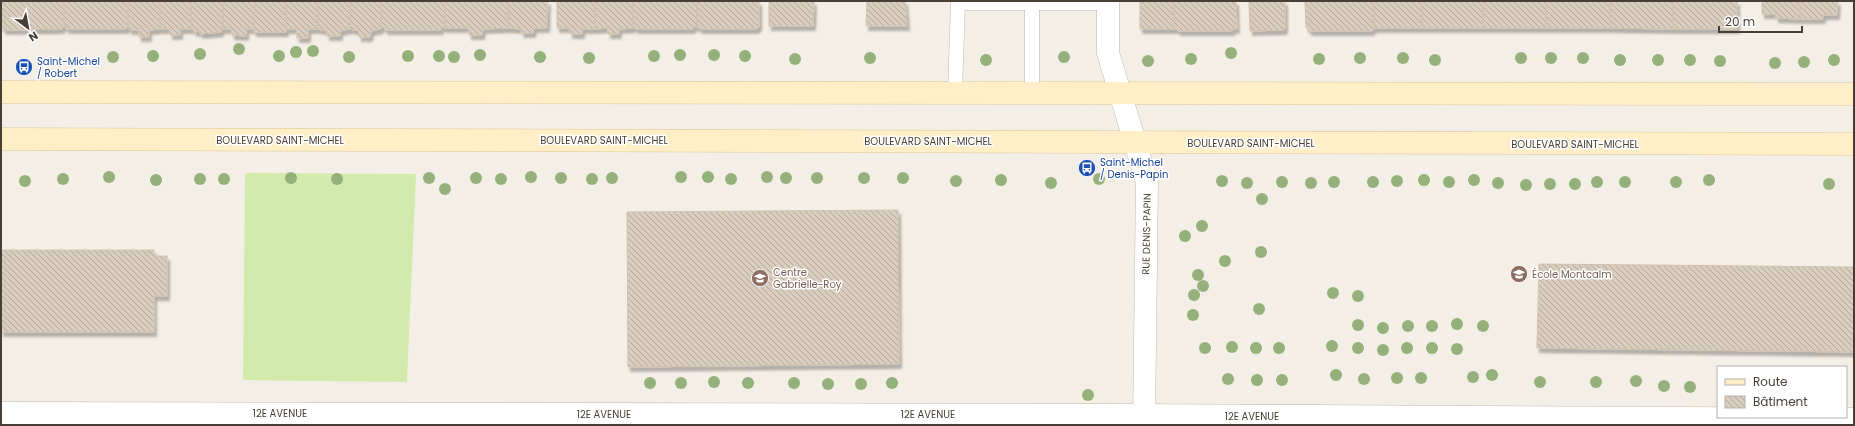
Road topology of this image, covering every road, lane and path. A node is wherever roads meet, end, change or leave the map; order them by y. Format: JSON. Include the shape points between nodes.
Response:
{"nodes":[{"id":1,"x":1108,"y":2,"type":"edge"},
{"id":2,"x":1032,"y":3,"type":"junction"},
{"id":3,"x":1,"y":92,"type":"edge"},
{"id":4,"x":955,"y":92,"type":"junction"},
{"id":5,"x":1032,"y":93,"type":"junction"},
{"id":6,"x":1120,"y":94,"type":"junction"},
{"id":7,"x":1854,"y":94,"type":"edge"},
{"id":8,"x":1,"y":139,"type":"edge"},
{"id":9,"x":1134,"y":143,"type":"junction"},
{"id":10,"x":1854,"y":144,"type":"edge"},
{"id":11,"x":1,"y":413,"type":"edge"},
{"id":12,"x":1854,"y":418,"type":"edge"},
{"id":13,"x":1144,"y":420,"type":"edge"}],
"edges":[{"from":1,"to":2,"type":"lane"},
{"from":1,"to":6,"type":"street","name":"RUE DENIS-PAPIN","via":[[1108,53]]},
{"from":2,"to":4,"type":"lane","via":[[958,3]]},
{"from":2,"to":5,"type":"lane"},
{"from":3,"to":4,"type":"main road"},
{"from":4,"to":5,"type":"main road"},
{"from":5,"to":6,"type":"main road"},
{"from":6,"to":7,"type":"main road"},
{"from":6,"to":9,"type":"street","name":"RUE DENIS-PAPIN"},
{"from":8,"to":9,"type":"main road","name":"BOULEVARD SAINT-MICHEL"},
{"from":9,"to":10,"type":"main road","name":"BOULEVARD SAINT-MICHEL"},
{"from":9,"to":13,"type":"street","name":"RUE DENIS-PAPIN","via":[[1147,182]]},
{"from":11,"to":13,"type":"street","name":"12E AVENUE"},
{"from":12,"to":13,"type":"street","name":"12E AVENUE"}]}
